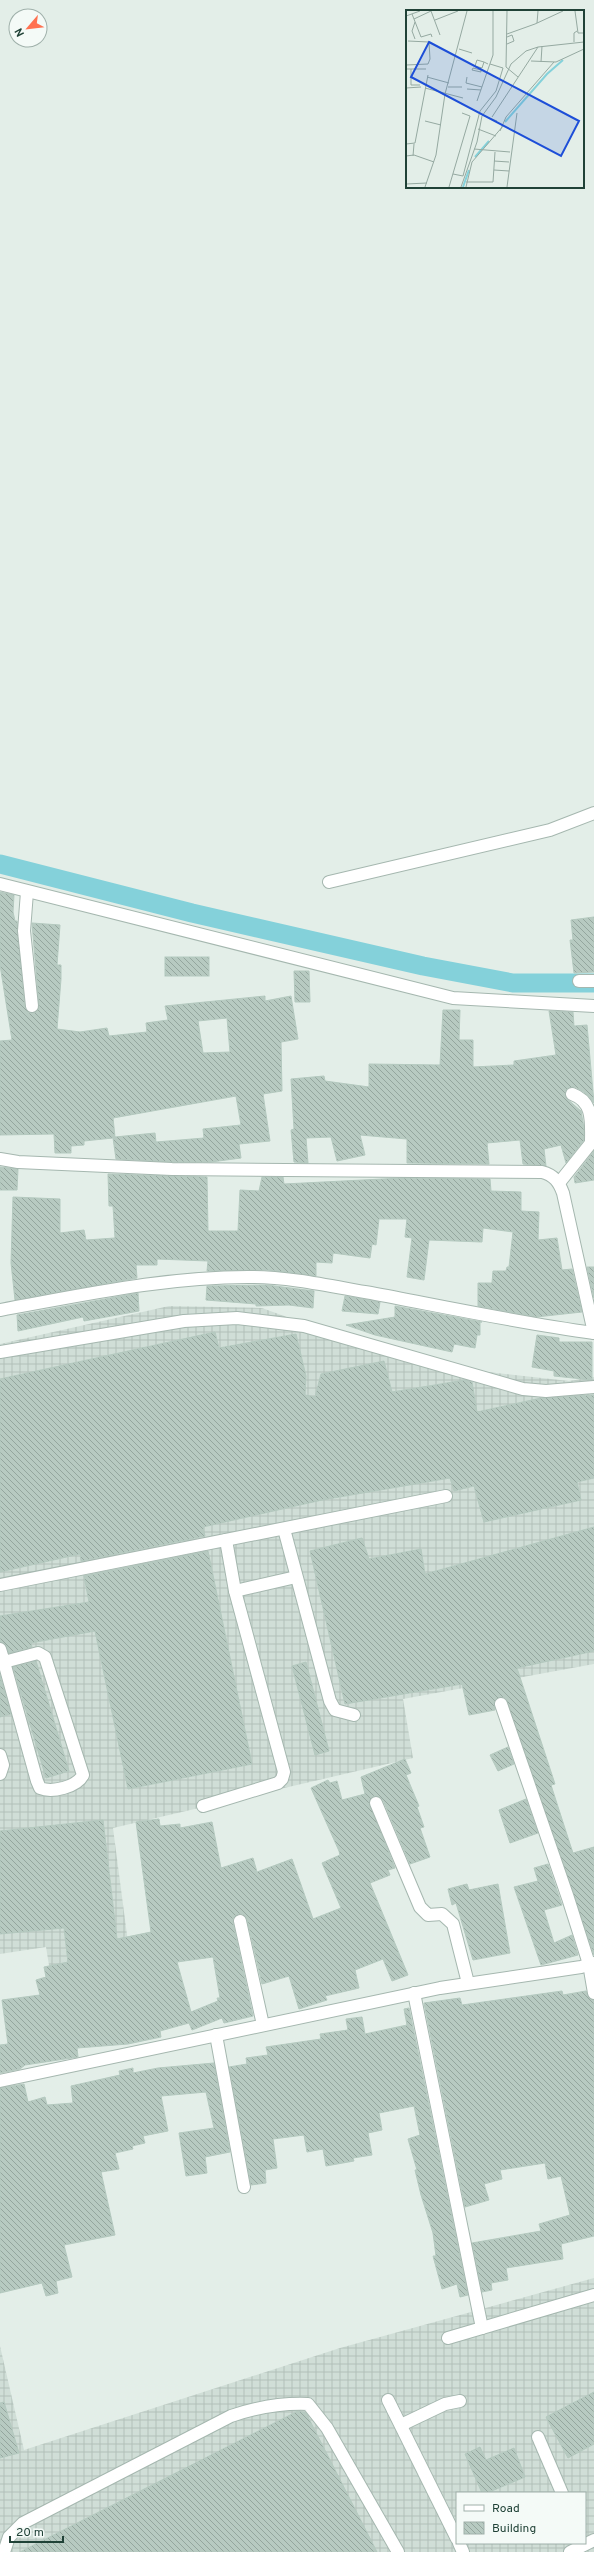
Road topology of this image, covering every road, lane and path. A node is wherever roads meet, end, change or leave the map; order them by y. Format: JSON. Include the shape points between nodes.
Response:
{"nodes":[{"id":1,"x":594,"y":813,"type":"edge"},
{"id":2,"x":329,"y":882,"type":"dead end"},
{"id":3,"x":0,"y":884,"type":"edge"},
{"id":4,"x":27,"y":892,"type":"junction"},
{"id":5,"x":579,"y":981,"type":"dead end"},
{"id":6,"x":594,"y":981,"type":"edge"},
{"id":7,"x":32,"y":1006,"type":"dead end"},
{"id":8,"x":594,"y":1006,"type":"edge"},
{"id":9,"x":572,"y":1094,"type":"dead end"},
{"id":10,"x":590,"y":1103,"type":"edge"},
{"id":11,"x":0,"y":1159,"type":"edge"},
{"id":12,"x":559,"y":1183,"type":"junction"},
{"id":13,"x":0,"y":1310,"type":"edge"},
{"id":14,"x":594,"y":1333,"type":"edge"},
{"id":15,"x":0,"y":1352,"type":"edge"},
{"id":16,"x":594,"y":1387,"type":"edge"},
{"id":17,"x":446,"y":1496,"type":"dead end"},
{"id":18,"x":284,"y":1529,"type":"junction"},
{"id":19,"x":226,"y":1540,"type":"junction"},
{"id":20,"x":296,"y":1577,"type":"junction"},
{"id":21,"x":0,"y":1585,"type":"edge"},
{"id":22,"x":235,"y":1591,"type":"junction"},
{"id":23,"x":0,"y":1649,"type":"edge"},
{"id":24,"x":4,"y":1662,"type":"junction"},
{"id":25,"x":501,"y":1704,"type":"dead end"},
{"id":26,"x":354,"y":1715,"type":"dead end"},
{"id":27,"x":0,"y":1755,"type":"edge"},
{"id":28,"x":0,"y":1774,"type":"edge"},
{"id":29,"x":376,"y":1803,"type":"dead end"},
{"id":30,"x":203,"y":1806,"type":"dead end"},
{"id":31,"x":240,"y":1921,"type":"dead end"},
{"id":32,"x":592,"y":1964,"type":"edge"},
{"id":33,"x":468,"y":1983,"type":"junction"},
{"id":34,"x":414,"y":1993,"type":"junction"},
{"id":35,"x":594,"y":1994,"type":"edge"},
{"id":36,"x":263,"y":2025,"type":"junction"},
{"id":37,"x":216,"y":2035,"type":"junction"},
{"id":38,"x":0,"y":2081,"type":"edge"},
{"id":39,"x":244,"y":2187,"type":"dead end"},
{"id":40,"x":594,"y":2295,"type":"edge"},
{"id":41,"x":482,"y":2328,"type":"junction"},
{"id":42,"x":448,"y":2338,"type":"dead end"},
{"id":43,"x":388,"y":2400,"type":"dead end"},
{"id":44,"x":460,"y":2401,"type":"dead end"},
{"id":45,"x":400,"y":2425,"type":"junction"},
{"id":46,"x":538,"y":2437,"type":"dead end"},
{"id":47,"x":562,"y":2492,"type":"edge"},
{"id":48,"x":456,"y":2537,"type":"edge"},
{"id":49,"x":584,"y":2544,"type":"edge"},
{"id":50,"x":4,"y":2552,"type":"edge"},
{"id":51,"x":398,"y":2552,"type":"edge"},
{"id":52,"x":570,"y":2552,"type":"edge"}],
"edges":[{"from":1,"to":2,"type":"street","via":[[550,830]]},
{"from":3,"to":4,"type":"street"},
{"from":4,"to":7,"type":"street","via":[[24,931],[30,968]]},
{"from":4,"to":8,"type":"street","via":[[453,998]]},
{"from":5,"to":6,"type":"street"},
{"from":9,"to":10,"type":"street"},
{"from":10,"to":12,"type":"street","via":[[591,1143]]},
{"from":11,"to":12,"type":"street","via":[[172,1169],[542,1172],[550,1174]]},
{"from":12,"to":14,"type":"street"},
{"from":13,"to":14,"type":"street","via":[[108,1290],[219,1278],[256,1277],[341,1288]]},
{"from":15,"to":16,"type":"street","via":[[184,1321],[237,1318],[304,1326],[523,1389],[546,1391]]},
{"from":17,"to":18,"type":"street"},
{"from":18,"to":19,"type":"street"},
{"from":18,"to":20,"type":"street"},
{"from":19,"to":21,"type":"street"},
{"from":19,"to":22,"type":"street"},
{"from":20,"to":22,"type":"street"},
{"from":20,"to":26,"type":"street","via":[[330,1702],[335,1710]]},
{"from":22,"to":30,"type":"street","via":[[284,1772],[278,1783]]},
{"from":23,"to":24,"type":"street"},
{"from":24,"to":24,"type":"street","via":[[38,1653],[45,1657],[83,1774],[74,1785],[46,1790],[40,1788]]},
{"from":25,"to":32,"type":"street"},
{"from":27,"to":28,"type":"street","via":[[3,1765]]},
{"from":29,"to":33,"type":"street","via":[[420,1906],[428,1915],[442,1914],[453,1924]]},
{"from":31,"to":36,"type":"street"},
{"from":32,"to":33,"type":"street"},
{"from":32,"to":35,"type":"street"},
{"from":33,"to":34,"type":"street"},
{"from":34,"to":36,"type":"street"},
{"from":34,"to":41,"type":"street"},
{"from":36,"to":37,"type":"street"},
{"from":37,"to":38,"type":"street"},
{"from":37,"to":39,"type":"street"},
{"from":40,"to":41,"type":"street"},
{"from":41,"to":42,"type":"street"},
{"from":43,"to":45,"type":"street"},
{"from":44,"to":45,"type":"street","via":[[445,2404]]},
{"from":45,"to":48,"type":"street"},
{"from":46,"to":47,"type":"street"},
{"from":49,"to":52,"type":"street"},
{"from":50,"to":51,"type":"street","via":[[9,2538],[23,2523],[231,2416],[258,2407],[284,2403],[308,2404],[327,2428]]}]}
